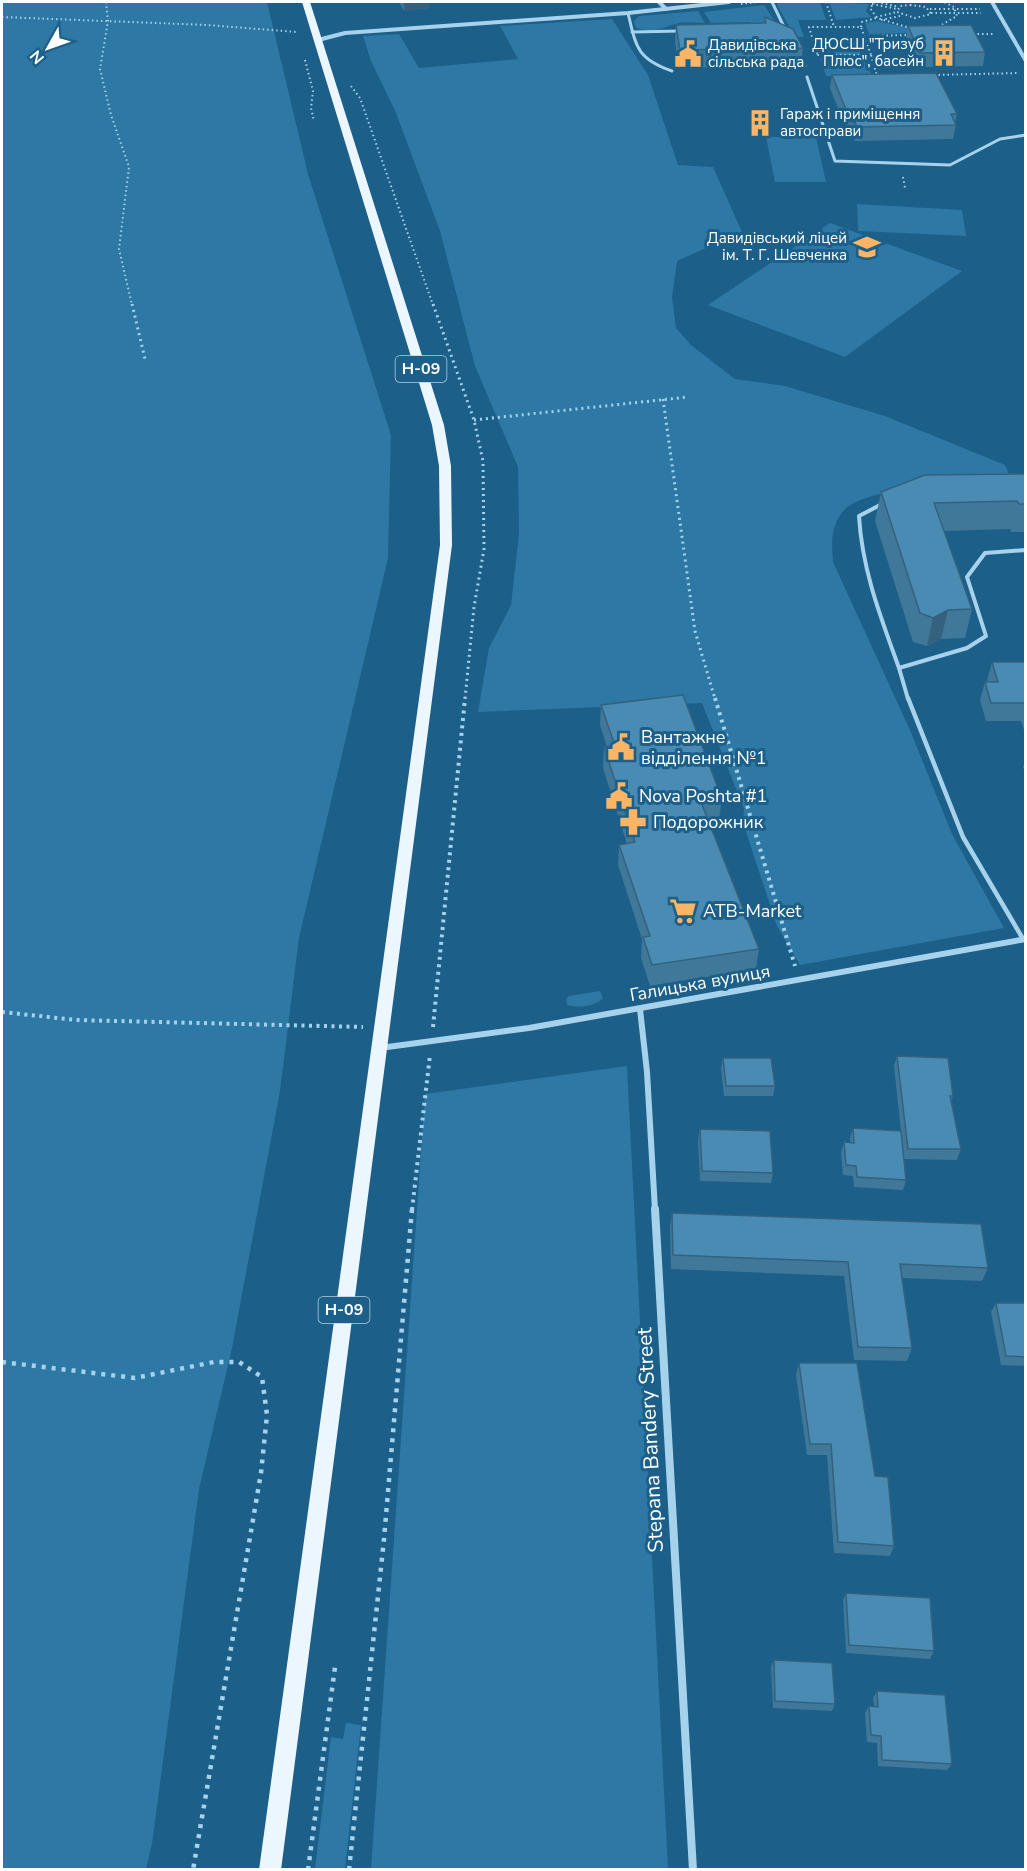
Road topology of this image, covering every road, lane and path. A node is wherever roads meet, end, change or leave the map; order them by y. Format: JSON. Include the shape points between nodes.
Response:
{"nodes":[{"id":1,"x":106,"y":2,"type":"edge"},
{"id":2,"x":306,"y":2,"type":"edge"},
{"id":3,"x":659,"y":2,"type":"edge"},
{"id":4,"x":764,"y":2,"type":"edge"},
{"id":5,"x":772,"y":2,"type":"edge"},
{"id":6,"x":826,"y":2,"type":"edge"},
{"id":7,"x":869,"y":2,"type":"edge"},
{"id":8,"x":875,"y":2,"type":"edge"},
{"id":9,"x":944,"y":2,"type":"edge"},
{"id":10,"x":992,"y":2,"type":"edge"},
{"id":11,"x":730,"y":3,"type":"edge"},
{"id":12,"x":666,"y":9,"type":"junction"},
{"id":13,"x":929,"y":9,"type":"junction"},
{"id":14,"x":955,"y":9,"type":"junction"},
{"id":15,"x":988,"y":9,"type":"dead end"},
{"id":16,"x":898,"y":10,"type":"junction"},
{"id":17,"x":628,"y":13,"type":"junction"},
{"id":18,"x":931,"y":13,"type":"junction"},
{"id":19,"x":957,"y":13,"type":"junction"},
{"id":20,"x":990,"y":13,"type":"dead end"},
{"id":21,"x":902,"y":16,"type":"junction"},
{"id":22,"x":2,"y":17,"type":"edge"},
{"id":23,"x":876,"y":18,"type":"junction"},
{"id":24,"x":880,"y":20,"type":"junction"},
{"id":25,"x":108,"y":21,"type":"junction"},
{"id":26,"x":834,"y":27,"type":"junction"},
{"id":27,"x":861,"y":27,"type":"junction"},
{"id":28,"x":916,"y":28,"type":"edge"},
{"id":29,"x":933,"y":28,"type":"edge"},
{"id":30,"x":774,"y":30,"type":"edge"},
{"id":31,"x":691,"y":31,"type":"edge"},
{"id":32,"x":632,"y":32,"type":"junction"},
{"id":33,"x":970,"y":34,"type":"edge"},
{"id":34,"x":1004,"y":34,"type":"dead end"},
{"id":35,"x":919,"y":35,"type":"edge"},
{"id":36,"x":864,"y":36,"type":"junction"},
{"id":37,"x":317,"y":37,"type":"junction"},
{"id":38,"x":795,"y":48,"type":"edge"},
{"id":39,"x":871,"y":55,"type":"junction"},
{"id":40,"x":304,"y":60,"type":"dead end"},
{"id":41,"x":1026,"y":61,"type":"edge"},
{"id":42,"x":805,"y":66,"type":"dead end"},
{"id":43,"x":672,"y":71,"type":"dead end"},
{"id":44,"x":1025,"y":73,"type":"edge"},
{"id":45,"x":934,"y":75,"type":"edge"},
{"id":46,"x":866,"y":76,"type":"edge"},
{"id":47,"x":807,"y":77,"type":"dead end"},
{"id":48,"x":349,"y":83,"type":"dead end"},
{"id":49,"x":315,"y":122,"type":"dead end"},
{"id":50,"x":1026,"y":135,"type":"edge"},
{"id":51,"x":145,"y":359,"type":"dead end"},
{"id":52,"x":688,"y":397,"type":"dead end"},
{"id":53,"x":663,"y":399,"type":"junction"},
{"id":54,"x":474,"y":420,"type":"junction"},
{"id":55,"x":894,"y":500,"type":"edge"},
{"id":56,"x":1026,"y":550,"type":"edge"},
{"id":57,"x":899,"y":668,"type":"junction"},
{"id":58,"x":1024,"y":939,"type":"edge"},
{"id":59,"x":799,"y":981,"type":"junction"},
{"id":60,"x":640,"y":1009,"type":"junction"},
{"id":61,"x":2,"y":1012,"type":"edge"},
{"id":62,"x":382,"y":1027,"type":"junction"},
{"id":63,"x":431,"y":1044,"type":"junction"},
{"id":64,"x":379,"y":1048,"type":"junction"},
{"id":65,"x":2,"y":1362,"type":"edge"},
{"id":66,"x":335,"y":1667,"type":"dead end"},
{"id":67,"x":193,"y":1869,"type":"edge"},
{"id":68,"x":270,"y":1869,"type":"edge"},
{"id":69,"x":309,"y":1869,"type":"edge"},
{"id":70,"x":349,"y":1869,"type":"edge"},
{"id":71,"x":693,"y":1869,"type":"edge"}],
"edges":[{"from":1,"to":25,"type":"path"},
{"from":2,"to":37,"type":"main road","number":"Н-09"},
{"from":3,"to":12,"type":"street"},
{"from":4,"to":11,"type":"path"},
{"from":5,"to":30,"type":"lane","via":[[786,30]]},
{"from":6,"to":26,"type":"path"},
{"from":7,"to":8,"type":"path"},
{"from":8,"to":16,"type":"path"},
{"from":8,"to":16,"type":"path"},
{"from":8,"to":23,"type":"path","via":[[870,8]]},
{"from":9,"to":14,"type":"path"},
{"from":10,"to":41,"type":"street"},
{"from":11,"to":12,"type":"street"},
{"from":12,"to":17,"type":"street"},
{"from":13,"to":14,"type":"path"},
{"from":13,"to":16,"type":"path","via":[[916,5]]},
{"from":13,"to":18,"type":"path"},
{"from":14,"to":15,"type":"path"},
{"from":14,"to":19,"type":"path"},
{"from":16,"to":21,"type":"path"},
{"from":16,"to":23,"type":"path"},
{"from":17,"to":32,"type":"lane"},
{"from":17,"to":37,"type":"street"},
{"from":18,"to":19,"type":"path"},
{"from":18,"to":21,"type":"path","via":[[920,18]]},
{"from":19,"to":20,"type":"path"},
{"from":19,"to":29,"type":"path","via":[[954,20]]},
{"from":21,"to":24,"type":"path"},
{"from":22,"to":25,"type":"path"},
{"from":23,"to":24,"type":"path"},
{"from":23,"to":27,"type":"path","via":[[862,22]]},
{"from":24,"to":28,"type":"path"},
{"from":25,"to":37,"type":"path","via":[[207,25]]},
{"from":25,"to":51,"type":"path","via":[[100,69],[129,167],[119,249]]},
{"from":26,"to":27,"type":"path"},
{"from":26,"to":39,"type":"path","via":[[809,27],[817,55]]},
{"from":27,"to":36,"type":"path"},
{"from":31,"to":32,"type":"lane"},
{"from":32,"to":43,"type":"lane","via":[[643,60]]},
{"from":33,"to":34,"type":"path"},
{"from":35,"to":36,"type":"path"},
{"from":36,"to":39,"type":"path"},
{"from":37,"to":62,"type":"main road","number":"Н-09","via":[[438,425],[445,466],[446,545]]},
{"from":38,"to":42,"type":"lane"},
{"from":39,"to":46,"type":"path","via":[[877,76]]},
{"from":40,"to":49,"type":"path","via":[[314,91],[311,108]]},
{"from":44,"to":45,"type":"path"},
{"from":47,"to":50,"type":"lane","via":[[836,161],[950,165],[1000,139]]},
{"from":48,"to":54,"type":"path","via":[[360,98]]},
{"from":52,"to":53,"type":"path"},
{"from":53,"to":54,"type":"path"},
{"from":53,"to":59,"type":"path","via":[[695,630]]},
{"from":54,"to":63,"type":"path","via":[[483,461],[484,549],[474,607]]},
{"from":55,"to":57,"type":"lane","via":[[859,516],[859,527],[871,593]]},
{"from":56,"to":57,"type":"lane","via":[[985,553],[967,577],[986,636],[974,647],[914,660]]},
{"from":57,"to":58,"type":"lane","via":[[963,837]]},
{"from":58,"to":59,"type":"street","name":"Галицька вулиця"},
{"from":59,"to":60,"type":"street","name":"Галицька вулиця"},
{"from":60,"to":63,"type":"street","name":"Галицька вулиця"},
{"from":60,"to":71,"type":"street","name":"Stepana Bandery Street"},
{"from":61,"to":62,"type":"path","via":[[76,1020]]},
{"from":62,"to":64,"type":"main road","number":"Н-09"},
{"from":63,"to":64,"type":"street","name":"Галицька вулиця"},
{"from":63,"to":70,"type":"path"},
{"from":64,"to":68,"type":"main road","number":"Н-09"},
{"from":65,"to":67,"type":"path","via":[[135,1378],[214,1362],[239,1362],[262,1377],[267,1414],[261,1473]]},
{"from":66,"to":69,"type":"path"}]}
